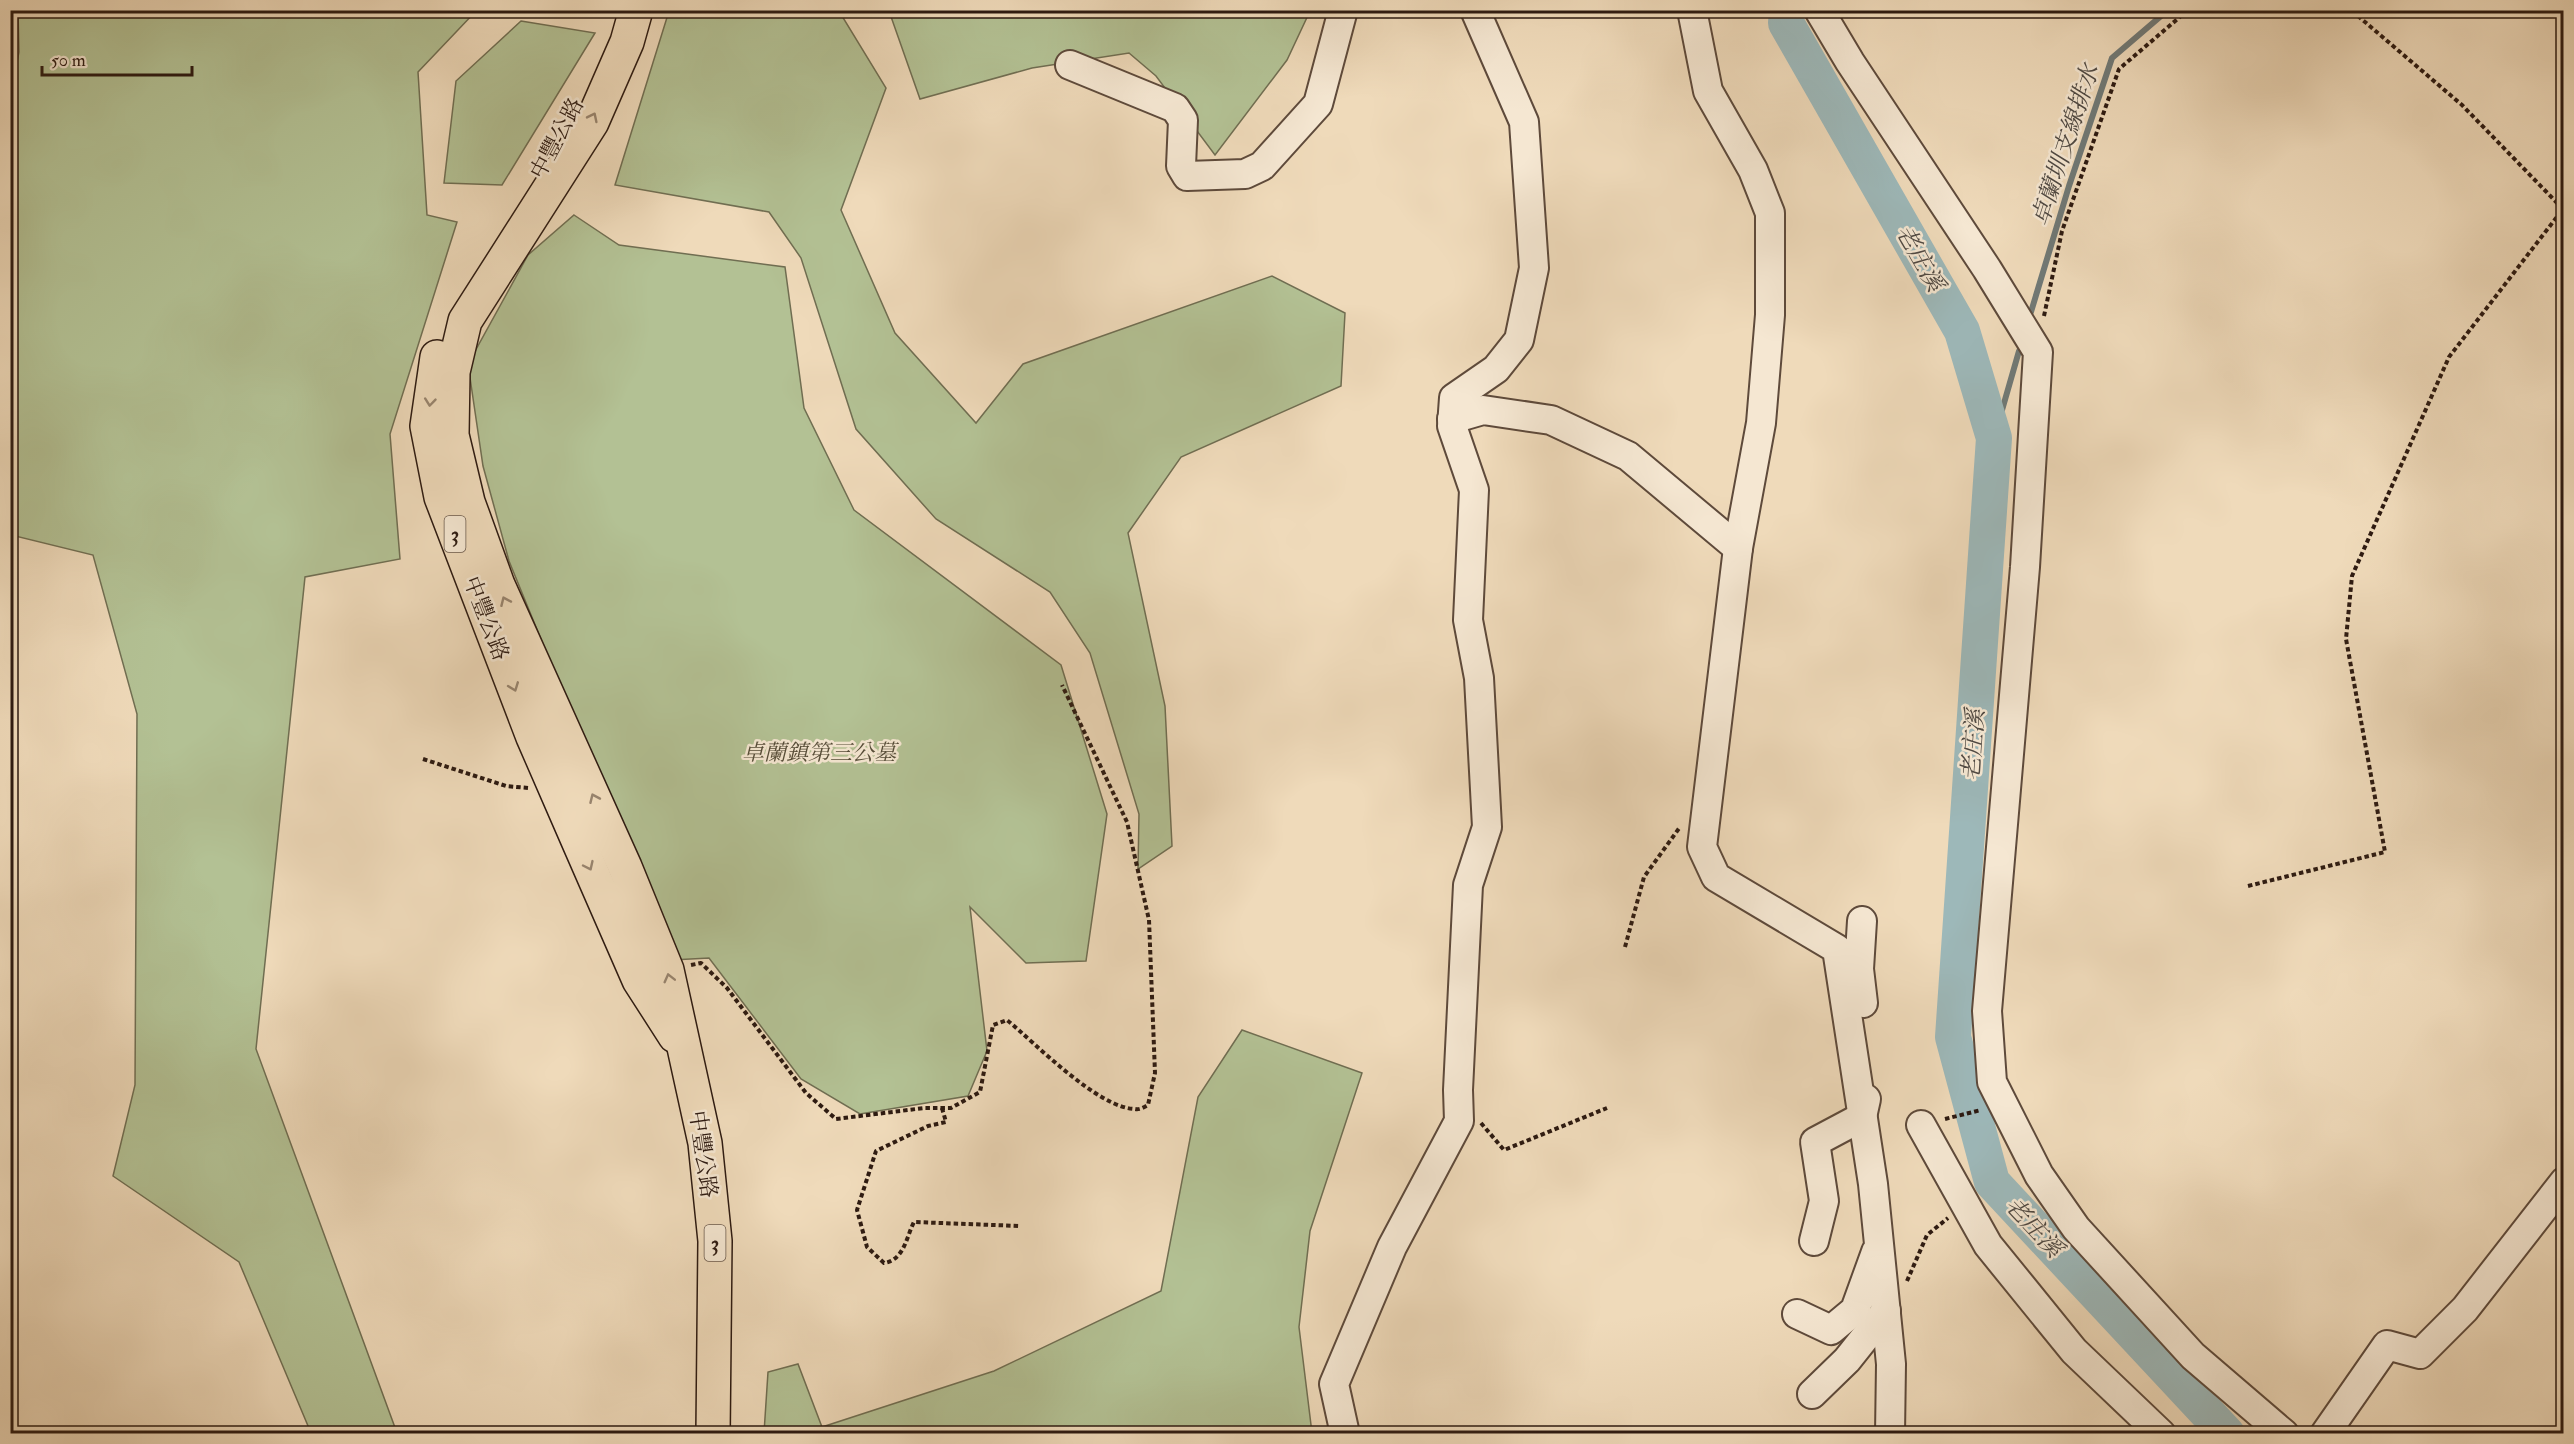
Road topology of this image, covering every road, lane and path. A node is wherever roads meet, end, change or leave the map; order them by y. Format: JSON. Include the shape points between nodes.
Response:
{"nodes":[{"id":1,"x":615,"y":10,"type":"edge"},
{"id":2,"x":636,"y":10,"type":"edge"},
{"id":3,"x":1343,"y":10,"type":"edge"},
{"id":4,"x":1475,"y":10,"type":"edge"},
{"id":5,"x":1692,"y":10,"type":"edge"},
{"id":6,"x":1819,"y":10,"type":"edge"},
{"id":7,"x":2188,"y":10,"type":"edge"},
{"id":8,"x":2351,"y":10,"type":"edge"},
{"id":9,"x":1070,"y":65,"type":"dead end"},
{"id":10,"x":2563,"y":209,"type":"edge"},
{"id":11,"x":2038,"y":352,"type":"junction"},
{"id":12,"x":1452,"y":419,"type":"junction"},
{"id":13,"x":1738,"y":548,"type":"junction"},
{"id":14,"x":1062,"y":685,"type":"dead end"},
{"id":15,"x":423,"y":759,"type":"dead end"},
{"id":16,"x":556,"y":790,"type":"junction"},
{"id":17,"x":1683,"y":824,"type":"dead end"},
{"id":18,"x":2248,"y":886,"type":"dead end"},
{"id":19,"x":1862,"y":921,"type":"dead end"},
{"id":20,"x":1625,"y":947,"type":"dead end"},
{"id":21,"x":667,"y":970,"type":"junction"},
{"id":22,"x":687,"y":1056,"type":"junction"},
{"id":23,"x":2003,"y":1104,"type":"junction"},
{"id":24,"x":942,"y":1108,"type":"junction"},
{"id":25,"x":1458,"y":1108,"type":"junction"},
{"id":26,"x":1607,"y":1108,"type":"dead end"},
{"id":27,"x":1862,"y":1117,"type":"junction"},
{"id":28,"x":1921,"y":1125,"type":"joint"},
{"id":29,"x":2564,"y":1182,"type":"edge"},
{"id":30,"x":1965,"y":1205,"type":"junction"},
{"id":31,"x":1020,"y":1226,"type":"dead end"},
{"id":32,"x":1814,"y":1241,"type":"dead end"},
{"id":33,"x":1879,"y":1244,"type":"junction"},
{"id":34,"x":1905,"y":1286,"type":"dead end"},
{"id":35,"x":1886,"y":1311,"type":"junction"},
{"id":36,"x":1797,"y":1314,"type":"dead end"},
{"id":37,"x":1812,"y":1394,"type":"dead end"},
{"id":38,"x":713,"y":1434,"type":"edge"},
{"id":39,"x":1345,"y":1434,"type":"edge"},
{"id":40,"x":1890,"y":1434,"type":"edge"},
{"id":41,"x":2162,"y":1434,"type":"edge"},
{"id":42,"x":2284,"y":1434,"type":"edge"},
{"id":43,"x":2325,"y":1434,"type":"edge"}],
"edges":[{"from":1,"to":16,"type":"main road","name":"中豐公路","number":"3","one_way":true,"via":[[550,154],[446,324],[435,364],[427,426],[441,497]]},
{"from":21,"to":2,"type":"main road","name":"中豐公路","number":"3","one_way":true,"via":[[498,585],[468,502],[452,435],[453,372],[465,321],[592,122],[627,42]]},
{"from":3,"to":9,"type":"lane","via":[[1317,104],[1262,166],[1245,174],[1187,176],[1181,166],[1183,120],[1174,108]]},
{"from":4,"to":12,"type":"lane","via":[[1524,122],[1534,268],[1519,340],[1496,369],[1454,398]]},
{"from":5,"to":13,"type":"lane","via":[[1708,92],[1753,170],[1770,213],[1770,315],[1761,423]]},
{"from":6,"to":11,"type":"lane"},
{"from":7,"to":11,"type":"path","via":[[2119,69],[2062,231]]},
{"from":8,"to":10,"type":"path","via":[[2462,105]]},
{"from":10,"to":18,"type":"path","via":[[2449,357],[2352,576],[2346,639],[2385,852]]},
{"from":11,"to":23,"type":"lane","via":[[2025,567],[1987,1011],[1992,1082]]},
{"from":12,"to":13,"type":"lane","via":[[1483,410],[1551,420],[1628,456]]},
{"from":12,"to":25,"type":"lane","via":[[1474,490],[1468,620],[1479,678],[1487,827],[1468,885]]},
{"from":13,"to":27,"type":"lane","via":[[1702,847],[1716,877],[1837,949]]},
{"from":14,"to":24,"type":"path","via":[[1127,822],[1149,920],[1155,1073],[1148,1105],[1137,1110],[1119,1106],[1089,1089],[1007,1020],[993,1025],[980,1092],[951,1108]]},
{"from":15,"to":16,"type":"path","via":[[506,786]]},
{"from":16,"to":22,"type":"main road","name":"中豐公路","number":"3","one_way":true,"via":[[639,981]]},
{"from":17,"to":20,"type":"path","via":[[1644,877]]},
{"from":19,"to":27,"type":"lane","via":[[1860,969],[1871,1079]]},
{"from":22,"to":21,"type":"main road","name":"中豐公路","number":"3","one_way":true},
{"from":21,"to":24,"type":"path","via":[[701,963],[727,988],[806,1093],[836,1119]]},
{"from":22,"to":38,"type":"main road","name":"中豐公路","number":"3","via":[[705,1143],[715,1241]]},
{"from":23,"to":28,"type":"path"},
{"from":23,"to":42,"type":"lane","via":[[2039,1175],[2076,1228],[2193,1356]]},
{"from":24,"to":31,"type":"path","via":[[946,1122],[928,1126],[876,1151],[858,1210],[867,1247],[884,1263],[889,1262],[903,1253],[914,1222]]},
{"from":25,"to":26,"type":"path","via":[[1477,1119],[1504,1150]]},
{"from":25,"to":39,"type":"lane","via":[[1459,1121],[1392,1247],[1334,1384]]},
{"from":27,"to":32,"type":"lane","via":[[1815,1142],[1824,1200]]},
{"from":27,"to":33,"type":"lane"},
{"from":28,"to":30,"type":"lane"},
{"from":29,"to":43,"type":"lane","via":[[2465,1309],[2420,1354],[2387,1345]]},
{"from":30,"to":34,"type":"path","via":[[1927,1235]]},
{"from":30,"to":41,"type":"lane","via":[[1988,1245],[2074,1352]]},
{"from":33,"to":35,"type":"lane"},
{"from":33,"to":36,"type":"lane","via":[[1855,1310],[1831,1330]]},
{"from":35,"to":37,"type":"lane","via":[[1847,1360]]},
{"from":35,"to":40,"type":"lane","via":[[1892,1364]]}]}
